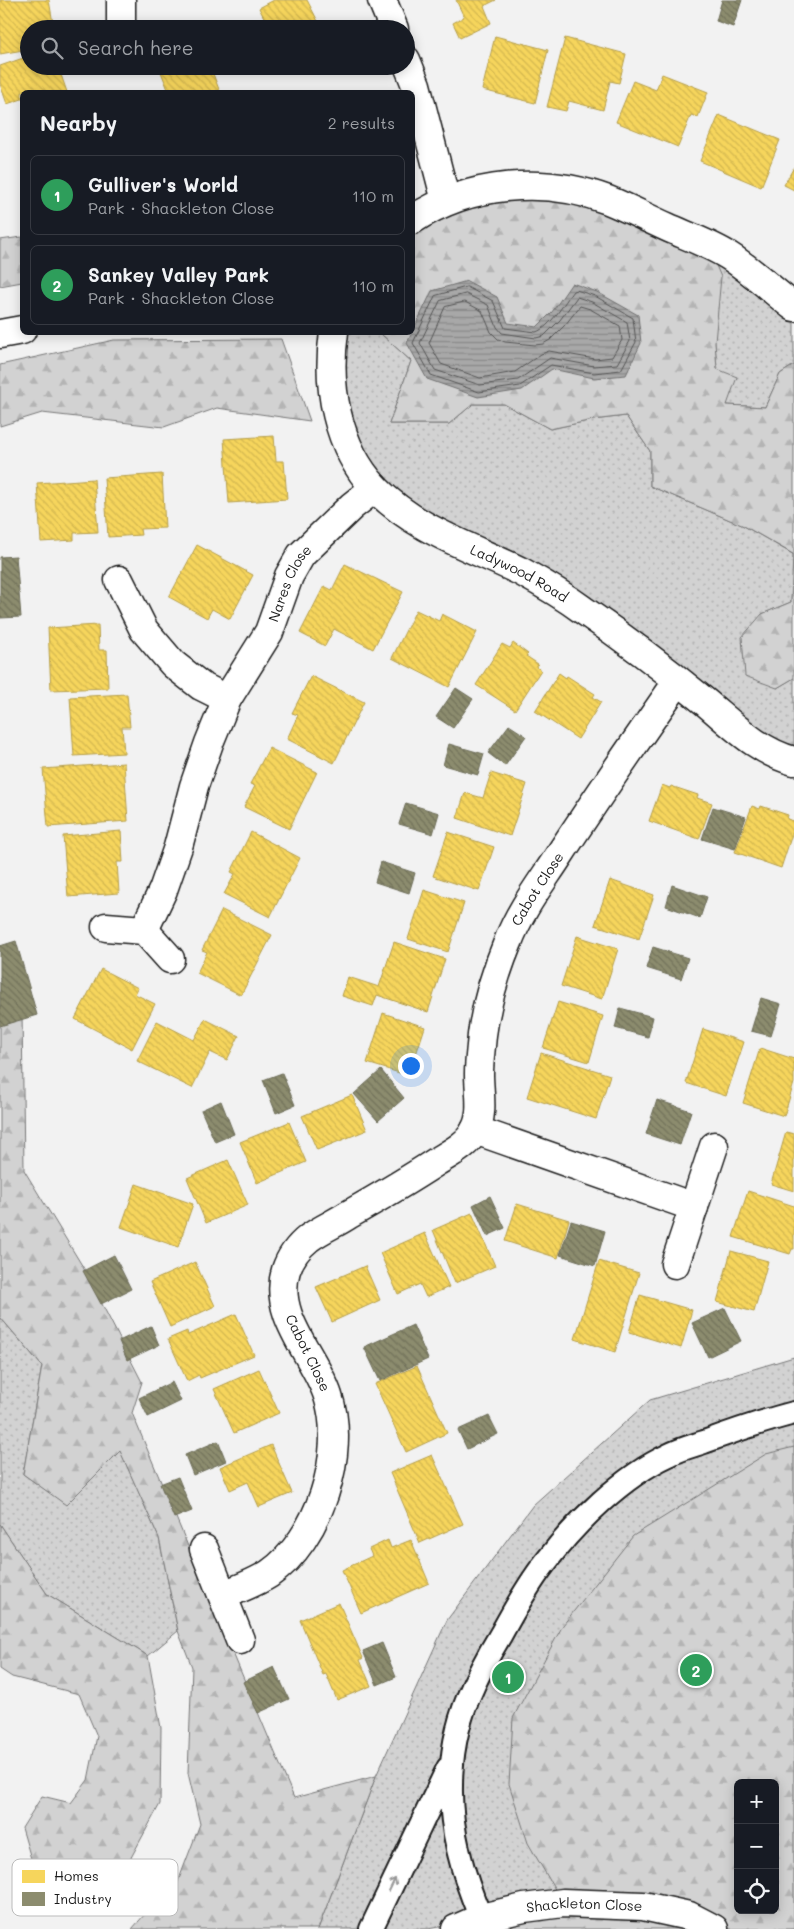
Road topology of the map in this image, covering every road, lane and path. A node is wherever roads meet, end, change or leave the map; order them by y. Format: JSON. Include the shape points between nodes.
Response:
{"nodes":[{"id":1,"x":382,"y":0,"type":"edge"},
{"id":2,"x":390,"y":20,"type":"edge"},
{"id":3,"x":412,"y":75,"type":"edge"},
{"id":4,"x":446,"y":201,"type":"junction"},
{"id":5,"x":415,"y":218,"type":"edge"},
{"id":6,"x":794,"y":307,"type":"edge"},
{"id":7,"x":20,"y":330,"type":"edge"},
{"id":8,"x":0,"y":334,"type":"edge"},
{"id":9,"x":334,"y":335,"type":"edge"},
{"id":10,"x":375,"y":488,"type":"junction"},
{"id":11,"x":120,"y":580,"type":"dead end"},
{"id":12,"x":678,"y":681,"type":"junction"},
{"id":13,"x":227,"y":699,"type":"junction"},
{"id":14,"x":794,"y":761,"type":"edge"},
{"id":15,"x":106,"y":927,"type":"dead end"},
{"id":16,"x":144,"y":930,"type":"junction"},
{"id":17,"x":170,"y":959,"type":"dead end"},
{"id":18,"x":475,"y":1130,"type":"junction"},
{"id":19,"x":714,"y":1146,"type":"dead end"},
{"id":20,"x":694,"y":1206,"type":"junction"},
{"id":21,"x":675,"y":1264,"type":"dead end"},
{"id":22,"x":794,"y":1413,"type":"edge"},
{"id":23,"x":204,"y":1549,"type":"dead end"},
{"id":24,"x":223,"y":1595,"type":"junction"},
{"id":25,"x":240,"y":1640,"type":"dead end"},
{"id":26,"x":453,"y":1757,"type":"junction"},
{"id":27,"x":481,"y":1918,"type":"junction"},
{"id":28,"x":371,"y":1929,"type":"edge"},
{"id":29,"x":456,"y":1929,"type":"edge"},
{"id":30,"x":714,"y":1929,"type":"edge"}],
"edges":[{"from":1,"to":2,"type":"street"},
{"from":3,"to":4,"type":"street"},
{"from":4,"to":5,"type":"street"},
{"from":4,"to":6,"type":"street","via":[[483,190],[518,185],[576,191],[608,200],[728,255]]},
{"from":7,"to":8,"type":"street"},
{"from":9,"to":10,"type":"street","name":"Ladywood Road","via":[[331,371],[340,428],[354,459]]},
{"from":10,"to":12,"type":"street","name":"Ladywood Road","via":[[432,530],[523,573],[582,609]]},
{"from":10,"to":13,"type":"street","name":"Nares Close","via":[[301,555],[288,576],[269,632]]},
{"from":11,"to":13,"type":"street","via":[[144,630],[173,664],[202,686]]},
{"from":12,"to":14,"type":"street","name":"Ladywood Road","via":[[736,730],[760,746]]},
{"from":12,"to":18,"type":"street","name":"Cabot Close","via":[[561,852],[508,940],[490,996],[483,1031],[479,1071],[480,1112]]},
{"from":13,"to":16,"type":"street","name":"Nares Close","via":[[208,743],[163,890]]},
{"from":15,"to":16,"type":"street"},
{"from":16,"to":17,"type":"street"},
{"from":18,"to":20,"type":"street"},
{"from":18,"to":24,"type":"street","name":"Cabot Close","via":[[464,1144],[309,1238],[294,1254],[286,1270],[285,1303],[290,1321],[329,1397],[334,1435],[329,1482],[303,1538],[288,1557],[270,1574]]},
{"from":19,"to":20,"type":"street"},
{"from":20,"to":21,"type":"street"},
{"from":22,"to":26,"type":"lane","via":[[759,1422],[668,1455],[636,1474],[575,1528],[545,1563],[490,1652],[468,1698]]},
{"from":23,"to":24,"type":"street"},
{"from":24,"to":25,"type":"street"},
{"from":26,"to":27,"type":"lane","via":[[451,1811],[455,1839]]},
{"from":28,"to":26,"type":"lane","one_way":true},
{"from":27,"to":29,"type":"street","name":"Shackleton Close"},
{"from":27,"to":30,"type":"street","name":"Shackleton Close","via":[[563,1902],[643,1906],[689,1916]]}]}
